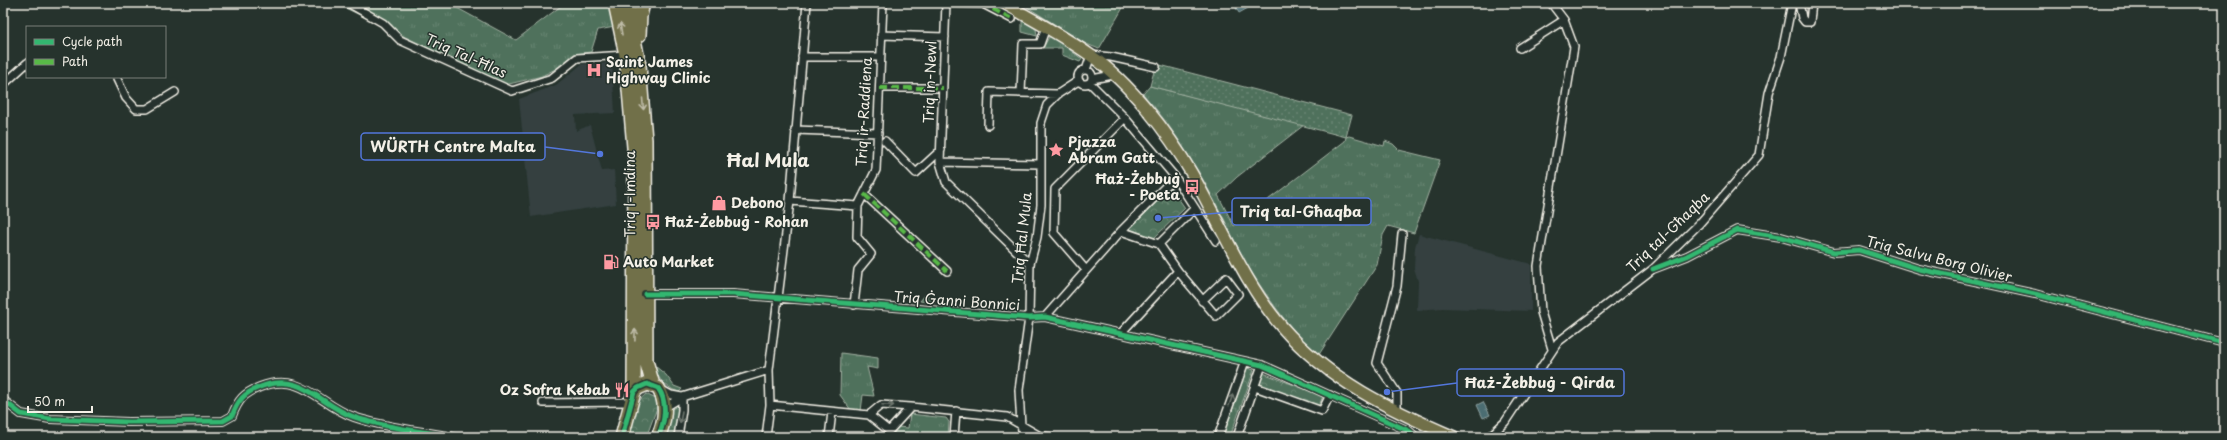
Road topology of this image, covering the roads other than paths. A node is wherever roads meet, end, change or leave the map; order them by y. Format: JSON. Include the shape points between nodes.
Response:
{"nodes":[{"id":1,"x":348,"y":3,"type":"edge"},
{"id":2,"x":615,"y":3,"type":"edge"},
{"id":3,"x":627,"y":3,"type":"edge"},
{"id":4,"x":644,"y":3,"type":"edge"},
{"id":5,"x":807,"y":3,"type":"edge"},
{"id":6,"x":883,"y":3,"type":"edge"},
{"id":7,"x":946,"y":3,"type":"edge"},
{"id":8,"x":1004,"y":3,"type":"edge"},
{"id":9,"x":1550,"y":3,"type":"edge"},
{"id":10,"x":1792,"y":3,"type":"edge"},
{"id":11,"x":1799,"y":3,"type":"edge"},
{"id":12,"x":1812,"y":3,"type":"edge"},
{"id":13,"x":1012,"y":18,"type":"dead end"},
{"id":14,"x":1564,"y":20,"type":"junction"},
{"id":15,"x":1046,"y":27,"type":"junction"},
{"id":16,"x":881,"y":35,"type":"junction"},
{"id":17,"x":945,"y":37,"type":"junction"},
{"id":18,"x":1520,"y":48,"type":"dead end"},
{"id":19,"x":626,"y":54,"type":"junction"},
{"id":20,"x":1090,"y":55,"type":"junction"},
{"id":21,"x":802,"y":57,"type":"junction"},
{"id":22,"x":879,"y":57,"type":"junction"},
{"id":23,"x":26,"y":64,"type":"edge"},
{"id":24,"x":639,"y":65,"type":"junction"},
{"id":25,"x":1156,"y":67,"type":"dead end"},
{"id":26,"x":1086,"y":70,"type":"junction"},
{"id":27,"x":1113,"y":75,"type":"junction"},
{"id":28,"x":116,"y":78,"type":"edge"},
{"id":29,"x":1078,"y":81,"type":"junction"},
{"id":30,"x":1091,"y":81,"type":"junction"},
{"id":31,"x":3,"y":85,"type":"edge"},
{"id":32,"x":880,"y":88,"type":"junction"},
{"id":33,"x":943,"y":88,"type":"junction"},
{"id":34,"x":175,"y":92,"type":"dead end"},
{"id":35,"x":1021,"y":93,"type":"junction"},
{"id":36,"x":1058,"y":94,"type":"junction"},
{"id":37,"x":1125,"y":118,"type":"junction"},
{"id":38,"x":988,"y":125,"type":"dead end"},
{"id":39,"x":796,"y":130,"type":"junction"},
{"id":40,"x":878,"y":133,"type":"junction"},
{"id":41,"x":884,"y":141,"type":"dead end"},
{"id":42,"x":941,"y":150,"type":"junction"},
{"id":43,"x":940,"y":162,"type":"junction"},
{"id":44,"x":1041,"y":164,"type":"junction"},
{"id":45,"x":1175,"y":177,"type":"junction"},
{"id":46,"x":864,"y":194,"type":"junction"},
{"id":47,"x":790,"y":201,"type":"junction"},
{"id":48,"x":858,"y":206,"type":"junction"},
{"id":49,"x":1194,"y":209,"type":"junction"},
{"id":50,"x":1121,"y":231,"type":"junction"},
{"id":51,"x":1402,"y":234,"type":"dead end"},
{"id":52,"x":1216,"y":241,"type":"dead end"},
{"id":53,"x":1159,"y":244,"type":"junction"},
{"id":54,"x":1030,"y":264,"type":"junction"},
{"id":55,"x":1653,"y":269,"type":"junction"},
{"id":56,"x":1086,"y":270,"type":"junction"},
{"id":57,"x":947,"y":271,"type":"dead end"},
{"id":58,"x":1178,"y":271,"type":"junction"},
{"id":59,"x":645,"y":294,"type":"junction"},
{"id":60,"x":778,"y":298,"type":"junction"},
{"id":61,"x":1202,"y":301,"type":"junction"},
{"id":62,"x":854,"y":305,"type":"junction"},
{"id":63,"x":1045,"y":317,"type":"junction"},
{"id":64,"x":1029,"y":318,"type":"junction"},
{"id":65,"x":1121,"y":333,"type":"junction"},
{"id":66,"x":2224,"y":343,"type":"edge"},
{"id":67,"x":1552,"y":349,"type":"junction"},
{"id":68,"x":1245,"y":361,"type":"junction"},
{"id":69,"x":1262,"y":365,"type":"junction"},
{"id":70,"x":769,"y":370,"type":"junction"},
{"id":71,"x":656,"y":386,"type":"junction"},
{"id":72,"x":1255,"y":387,"type":"junction"},
{"id":73,"x":1330,"y":395,"type":"junction"},
{"id":74,"x":630,"y":397,"type":"junction"},
{"id":75,"x":682,"y":397,"type":"junction"},
{"id":76,"x":3,"y":400,"type":"edge"},
{"id":77,"x":543,"y":403,"type":"dead end"},
{"id":78,"x":770,"y":405,"type":"junction"},
{"id":79,"x":911,"y":407,"type":"junction"},
{"id":80,"x":664,"y":408,"type":"junction"},
{"id":81,"x":1397,"y":410,"type":"junction"},
{"id":82,"x":956,"y":411,"type":"junction"},
{"id":83,"x":832,"y":412,"type":"junction"},
{"id":84,"x":869,"y":415,"type":"junction"},
{"id":85,"x":1021,"y":426,"type":"junction"},
{"id":86,"x":888,"y":434,"type":"edge"},
{"id":87,"x":453,"y":437,"type":"edge"},
{"id":88,"x":620,"y":437,"type":"edge"},
{"id":89,"x":658,"y":437,"type":"edge"},
{"id":90,"x":678,"y":437,"type":"edge"},
{"id":91,"x":766,"y":437,"type":"edge"},
{"id":92,"x":829,"y":437,"type":"edge"},
{"id":93,"x":954,"y":437,"type":"edge"},
{"id":94,"x":1024,"y":437,"type":"edge"},
{"id":95,"x":1052,"y":437,"type":"edge"},
{"id":96,"x":1218,"y":437,"type":"edge"},
{"id":97,"x":1237,"y":437,"type":"edge"},
{"id":98,"x":1416,"y":437,"type":"edge"},
{"id":99,"x":1454,"y":437,"type":"edge"},
{"id":100,"x":1489,"y":437,"type":"edge"}],
"edges":[{"from":1,"to":19,"type":"street","name":"Triq Tal-Ħlas","via":[[383,23],[400,40],[512,91],[552,78],[577,58]]},
{"from":19,"to":2,"type":"highway","name":"Triq l-Imdina","one_way":true},
{"from":3,"to":24,"type":"highway","name":"Triq l-Imdina"},
{"from":4,"to":24,"type":"highway","via":[[640,16]]},
{"from":5,"to":21,"type":"street"},
{"from":6,"to":16,"type":"street","name":"Triq ir-Raddiena"},
{"from":7,"to":13,"type":"street","via":[[983,4]]},
{"from":7,"to":17,"type":"street","name":"Triq in-Newl"},
{"from":8,"to":15,"type":"main road"},
{"from":9,"to":14,"type":"street"},
{"from":10,"to":55,"type":"street","name":"Triq tal-Għaqba","via":[[1781,57],[1769,93],[1759,154],[1699,224]]},
{"from":11,"to":12,"type":"street","via":[[1805,22],[1810,22]]},
{"from":14,"to":18,"type":"street"},
{"from":14,"to":67,"type":"street","via":[[1574,47],[1538,266],[1541,312]]},
{"from":15,"to":20,"type":"main road"},
{"from":15,"to":35,"type":"street","via":[[1040,44],[1023,44]]},
{"from":16,"to":17,"type":"street"},
{"from":16,"to":22,"type":"street","name":"Triq ir-Raddiena"},
{"from":17,"to":33,"type":"street","name":"Triq in-Newl"},
{"from":74,"to":19,"type":"highway","name":"Triq l-Imdina","one_way":true,"via":[[636,273],[635,159]]},
{"from":20,"to":25,"type":"street"},
{"from":20,"to":26,"type":"street"},
{"from":20,"to":27,"type":"main road"},
{"from":21,"to":22,"type":"street"},
{"from":21,"to":39,"type":"street"},
{"from":22,"to":32,"type":"street","name":"Triq ir-Raddiena"},
{"from":23,"to":31,"type":"street"},
{"from":24,"to":59,"type":"highway","name":"Triq l-Imdina","one_way":true,"via":[[646,140]]},
{"from":26,"to":29,"type":"street","via":[[1077,76]]},
{"from":26,"to":30,"type":"street","via":[[1090,72]]},
{"from":27,"to":30,"type":"street"},
{"from":27,"to":81,"type":"main road","via":[[1153,118],[1182,158],[1236,256],[1281,326],[1317,362],[1339,378],[1360,393]]},
{"from":28,"to":34,"type":"street","via":[[126,98],[136,109],[147,109]]},
{"from":29,"to":30,"type":"street","via":[[1082,85]]},
{"from":29,"to":36,"type":"street","name":"Triq Ħal Mula"},
{"from":30,"to":37,"type":"street"},
{"from":32,"to":33,"type":"street"},
{"from":32,"to":40,"type":"street","name":"Triq ir-Raddiena"},
{"from":33,"to":42,"type":"street","name":"Triq in-Newl"},
{"from":35,"to":36,"type":"street"},
{"from":35,"to":38,"type":"street","via":[[989,92]]},
{"from":36,"to":44,"type":"street","name":"Triq Ħal Mula","via":[[1047,105],[1041,123]]},
{"from":37,"to":45,"type":"street"},
{"from":37,"to":56,"type":"street","via":[[1055,189],[1054,233]]},
{"from":39,"to":40,"type":"street"},
{"from":39,"to":47,"type":"street"},
{"from":40,"to":46,"type":"street","name":"Triq ir-Raddiena","via":[[876,170]]},
{"from":41,"to":42,"type":"street","via":[[916,173]]},
{"from":42,"to":43,"type":"street","name":"Triq in-Newl"},
{"from":43,"to":44,"type":"street"},
{"from":43,"to":54,"type":"street","via":[[946,182]]},
{"from":44,"to":54,"type":"street","name":"Triq Ħal Mula","via":[[1041,205]]},
{"from":45,"to":49,"type":"street"},
{"from":45,"to":50,"type":"street"},
{"from":46,"to":48,"type":"street","name":"Triq ir-Raddiena"},
{"from":46,"to":57,"type":"street"},
{"from":47,"to":48,"type":"street"},
{"from":47,"to":60,"type":"street"},
{"from":48,"to":62,"type":"street","name":"Triq ir-Raddiena","via":[[857,237],[871,254],[858,270]]},
{"from":49,"to":52,"type":"street"},
{"from":49,"to":53,"type":"street"},
{"from":50,"to":53,"type":"street"},
{"from":50,"to":56,"type":"street"},
{"from":51,"to":81,"type":"street","via":[[1397,286],[1377,363],[1397,393]]},
{"from":53,"to":58,"type":"street"},
{"from":54,"to":64,"type":"street","name":"Triq Ħal Mula"},
{"from":55,"to":66,"type":"street","name":"Triq Salvu Borg Olivier","via":[[1687,256],[1737,230],[1781,237],[1834,252],[1859,250],[1918,269],[2034,294]]},
{"from":55,"to":67,"type":"street","name":"Triq tal-Għaqba"},
{"from":56,"to":63,"type":"street"},
{"from":58,"to":61,"type":"street"},
{"from":58,"to":65,"type":"street"},
{"from":59,"to":60,"type":"street","name":"Triq Ġanni Bonnici","via":[[733,294]]},
{"from":59,"to":71,"type":"highway","name":"Triq l-Imdina","via":[[646,361]]},
{"from":60,"to":62,"type":"street","name":"Triq Ġanni Bonnici"},
{"from":60,"to":70,"type":"street"},
{"from":61,"to":61,"type":"street","via":[[1216,316],[1238,294],[1226,278]]},
{"from":62,"to":64,"type":"street","name":"Triq Ġanni Bonnici"},
{"from":63,"to":64,"type":"street","name":"Triq Ġanni Bonnici"},
{"from":63,"to":65,"type":"street","name":"Triq Ġanni Bonnici"},
{"from":64,"to":85,"type":"street","name":"Triq Ħal Mula","via":[[1019,390]]},
{"from":65,"to":68,"type":"street","name":"Triq Ġanni Bonnici"},
{"from":67,"to":100,"type":"street","name":"Triq tal-Għaqba","via":[[1505,422]]},
{"from":68,"to":69,"type":"street","name":"Triq Ġanni Bonnici"},
{"from":96,"to":68,"type":"street","one_way":true},
{"from":69,"to":72,"type":"street"},
{"from":69,"to":73,"type":"street","name":"Triq Ġanni Bonnici"},
{"from":70,"to":75,"type":"street"},
{"from":70,"to":78,"type":"street"},
{"from":71,"to":74,"type":"highway","via":[[643,384]]},
{"from":71,"to":75,"type":"street","via":[[671,395]]},
{"from":71,"to":80,"type":"highway","name":"Triq l-Imdina","via":[[663,397]]},
{"from":72,"to":73,"type":"street","via":[[1322,411]]},
{"from":72,"to":97,"type":"street"},
{"from":73,"to":98,"type":"street","name":"Triq Ġanni Bonnici","via":[[1409,431]]},
{"from":74,"to":77,"type":"street"},
{"from":74,"to":88,"type":"highway","name":"Triq l-Imdina"},
{"from":75,"to":80,"type":"street"},
{"from":75,"to":90,"type":"street","one_way":true},
{"from":76,"to":87,"type":"street","via":[[21,414],[50,419],[129,422],[223,420],[232,416],[237,402],[251,390],[277,382],[291,382],[353,417]]},
{"from":78,"to":83,"type":"street"},
{"from":78,"to":91,"type":"street"},
{"from":79,"to":82,"type":"street"},
{"from":84,"to":79,"type":"street","one_way":true,"via":[[881,405]]},
{"from":79,"to":86,"type":"street"},
{"from":80,"to":89,"type":"highway","name":"Triq l-Imdina","via":[[663,425]]},
{"from":81,"to":99,"type":"main road"},
{"from":82,"to":85,"type":"street","via":[[1007,417]]},
{"from":82,"to":93,"type":"street"},
{"from":83,"to":84,"type":"street"},
{"from":83,"to":92,"type":"street"},
{"from":84,"to":86,"type":"street"},
{"from":85,"to":94,"type":"street","name":"Triq Ħal Mula"},
{"from":85,"to":95,"type":"street","via":[[1040,436]]}]}
